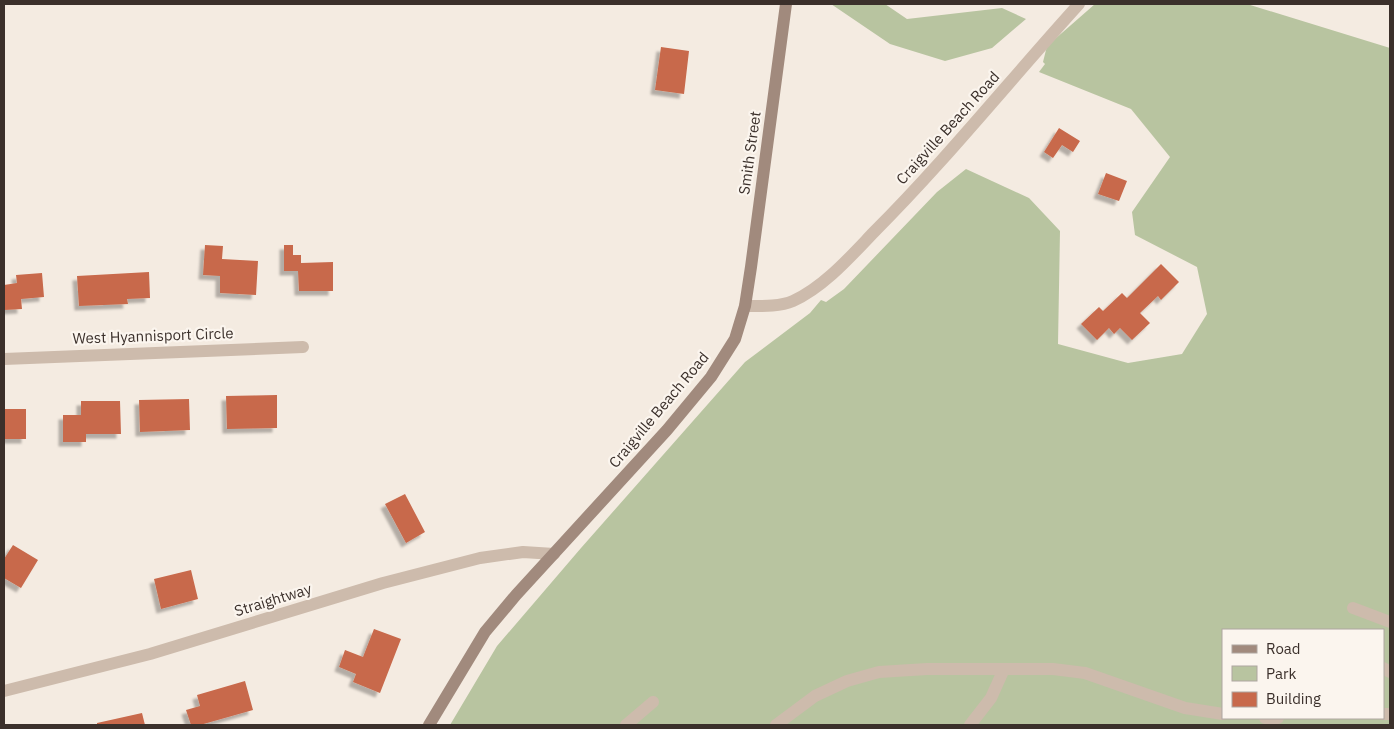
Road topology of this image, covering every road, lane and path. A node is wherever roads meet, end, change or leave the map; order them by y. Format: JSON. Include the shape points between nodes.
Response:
{"nodes":[{"id":1,"x":786,"y":4,"type":"edge"},
{"id":2,"x":1079,"y":4,"type":"edge"},
{"id":3,"x":745,"y":306,"type":"junction"},
{"id":4,"x":303,"y":346,"type":"dead end"},
{"id":5,"x":4,"y":359,"type":"edge"},
{"id":6,"x":554,"y":554,"type":"junction"},
{"id":7,"x":1353,"y":608,"type":"dead end"},
{"id":8,"x":1390,"y":622,"type":"edge"},
{"id":9,"x":1004,"y":669,"type":"junction"},
{"id":10,"x":4,"y":691,"type":"edge"},
{"id":11,"x":653,"y":702,"type":"dead end"},
{"id":12,"x":1222,"y":714,"type":"edge"},
{"id":13,"x":429,"y":725,"type":"edge"},
{"id":14,"x":626,"y":725,"type":"edge"},
{"id":15,"x":776,"y":725,"type":"edge"},
{"id":16,"x":970,"y":725,"type":"edge"}],
"edges":[{"from":1,"to":3,"type":"main road","name":"Smith Street"},
{"from":2,"to":3,"type":"street","name":"Craigville Beach Road","via":[[906,199],[832,272],[793,301],[779,305]]},
{"from":3,"to":6,"type":"main road","name":"Craigville Beach Road","via":[[729,351],[711,377]]},
{"from":4,"to":5,"type":"street","name":"West Hyannisport Circle"},
{"from":6,"to":10,"type":"street","name":"Straightway","via":[[523,552],[480,558],[383,583],[150,654]]},
{"from":6,"to":13,"type":"main road","name":"Craigville Beach Road","via":[[485,632]]},
{"from":7,"to":8,"type":"street"},
{"from":9,"to":12,"type":"street","via":[[1086,673],[1185,708]]},
{"from":9,"to":15,"type":"street","via":[[879,672],[847,681],[815,696]]},
{"from":9,"to":16,"type":"street","via":[[991,698]]},
{"from":11,"to":14,"type":"street"}]}
